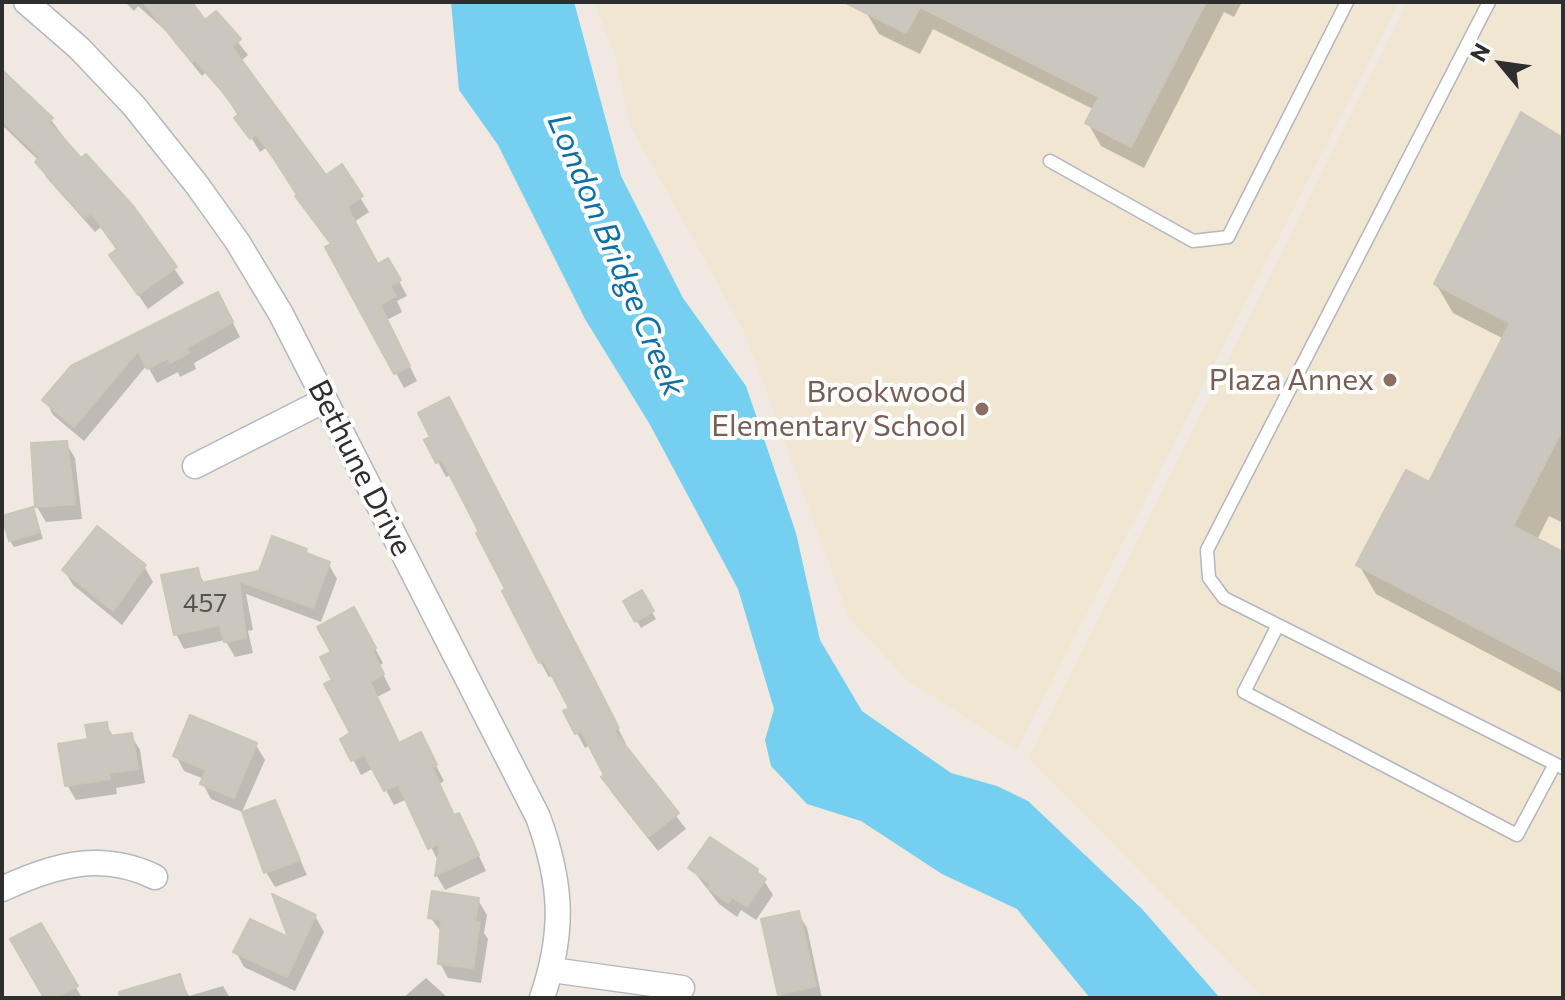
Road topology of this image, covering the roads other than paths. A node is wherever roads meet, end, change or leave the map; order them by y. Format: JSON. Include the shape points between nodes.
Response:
{"nodes":[{"id":1,"x":26,"y":2,"type":"edge"},
{"id":2,"x":1347,"y":2,"type":"edge"},
{"id":3,"x":1489,"y":2,"type":"edge"},
{"id":4,"x":1050,"y":161,"type":"dead end"},
{"id":5,"x":325,"y":400,"type":"junction"},
{"id":6,"x":195,"y":466,"type":"dead end"},
{"id":7,"x":1278,"y":625,"type":"junction"},
{"id":8,"x":1559,"y":766,"type":"edge"},
{"id":9,"x":155,"y":877,"type":"dead end"},
{"id":10,"x":2,"y":889,"type":"edge"},
{"id":11,"x":552,"y":970,"type":"junction"},
{"id":12,"x":682,"y":988,"type":"dead end"},
{"id":13,"x":542,"y":998,"type":"edge"}],
"edges":[{"from":1,"to":5,"type":"street","name":"Bethune Drive","via":[[125,97],[197,185],[281,314]]},
{"from":2,"to":4,"type":"lane","via":[[1228,237],[1193,241]]},
{"from":3,"to":7,"type":"lane","via":[[1207,550],[1209,578],[1224,598]]},
{"from":5,"to":6,"type":"street"},
{"from":5,"to":11,"type":"street","name":"Bethune Drive","via":[[538,817],[559,897]]},
{"from":7,"to":8,"type":"lane"},
{"from":7,"to":8,"type":"lane","via":[[1244,692],[1517,835]]},
{"from":9,"to":10,"type":"street","via":[[108,863],[77,862]]},
{"from":11,"to":12,"type":"street"},
{"from":11,"to":13,"type":"street","name":"Bethune Drive"}]}
